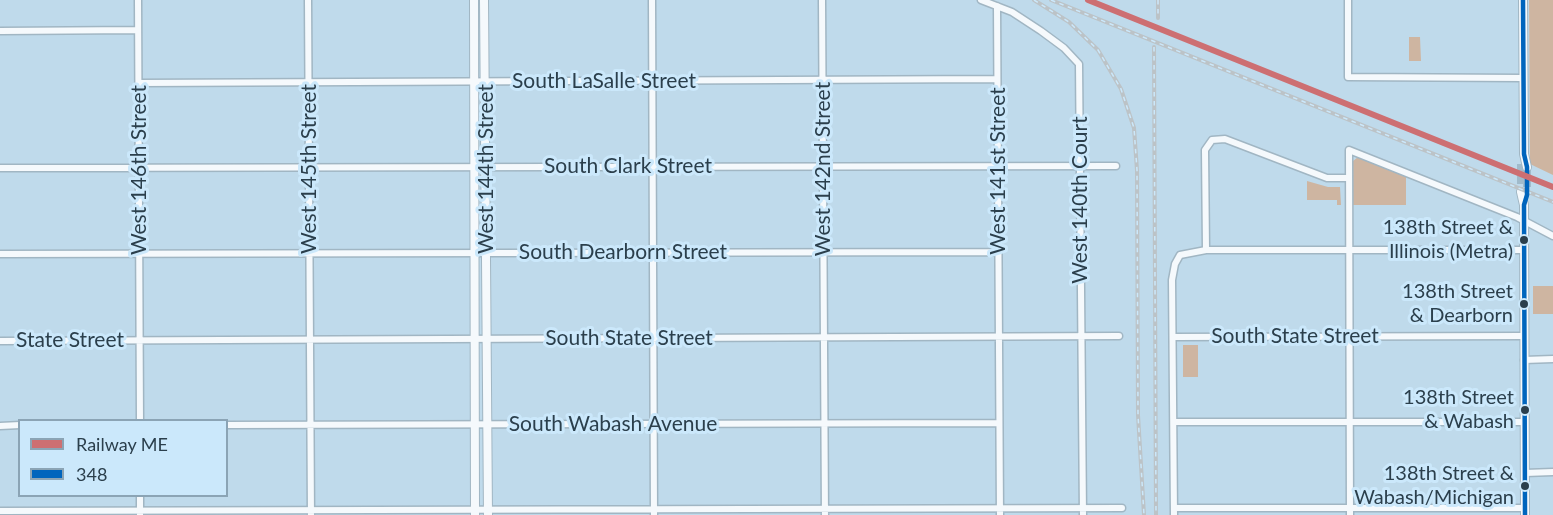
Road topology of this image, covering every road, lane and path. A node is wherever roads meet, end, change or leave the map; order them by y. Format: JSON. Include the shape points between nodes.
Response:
{"nodes":[{"id":1,"x":138,"y":0,"type":"edge"},
{"id":2,"x":308,"y":0,"type":"edge"},
{"id":3,"x":474,"y":0,"type":"edge"},
{"id":4,"x":484,"y":0,"type":"edge"},
{"id":5,"x":652,"y":0,"type":"edge"},
{"id":6,"x":822,"y":0,"type":"edge"},
{"id":7,"x":981,"y":0,"type":"edge"},
{"id":8,"x":1348,"y":0,"type":"edge"},
{"id":9,"x":1523,"y":0,"type":"edge"},
{"id":10,"x":997,"y":6,"type":"junction"},
{"id":11,"x":138,"y":30,"type":"junction"},
{"id":12,"x":0,"y":31,"type":"edge"},
{"id":13,"x":1523,"y":78,"type":"junction"},
{"id":14,"x":822,"y":80,"type":"junction"},
{"id":15,"x":997,"y":80,"type":"junction"},
{"id":16,"x":474,"y":81,"type":"junction"},
{"id":17,"x":485,"y":81,"type":"junction"},
{"id":18,"x":652,"y":81,"type":"junction"},
{"id":19,"x":139,"y":82,"type":"junction"},
{"id":20,"x":309,"y":82,"type":"junction"},
{"id":21,"x":139,"y":166,"type":"junction"},
{"id":22,"x":309,"y":166,"type":"junction"},
{"id":23,"x":475,"y":166,"type":"junction"},
{"id":24,"x":486,"y":166,"type":"junction"},
{"id":25,"x":652,"y":166,"type":"junction"},
{"id":26,"x":823,"y":166,"type":"junction"},
{"id":27,"x":998,"y":166,"type":"junction"},
{"id":28,"x":1080,"y":166,"type":"junction"},
{"id":29,"x":1116,"y":166,"type":"dead end"},
{"id":30,"x":1524,"y":166,"type":"tunnel mouth"},
{"id":31,"x":0,"y":168,"type":"edge"},
{"id":32,"x":1349,"y":178,"type":"junction"},
{"id":33,"x":1524,"y":193,"type":"tunnel mouth"},
{"id":34,"x":1524,"y":222,"type":"junction"},
{"id":35,"x":1553,"y":236,"type":"edge"},
{"id":36,"x":1206,"y":250,"type":"junction"},
{"id":37,"x":1524,"y":250,"type":"junction"},
{"id":38,"x":1349,"y":251,"type":"junction"},
{"id":39,"x":653,"y":252,"type":"junction"},
{"id":40,"x":823,"y":252,"type":"junction"},
{"id":41,"x":998,"y":252,"type":"junction"},
{"id":42,"x":140,"y":253,"type":"junction"},
{"id":43,"x":310,"y":253,"type":"junction"},
{"id":44,"x":475,"y":253,"type":"junction"},
{"id":45,"x":486,"y":253,"type":"junction"},
{"id":46,"x":0,"y":254,"type":"edge"},
{"id":47,"x":1081,"y":336,"type":"junction"},
{"id":48,"x":1119,"y":336,"type":"dead end"},
{"id":49,"x":1350,"y":336,"type":"junction"},
{"id":50,"x":1524,"y":336,"type":"junction"},
{"id":51,"x":824,"y":337,"type":"junction"},
{"id":52,"x":999,"y":337,"type":"junction"},
{"id":53,"x":1173,"y":337,"type":"junction"},
{"id":54,"x":475,"y":338,"type":"junction"},
{"id":55,"x":486,"y":338,"type":"junction"},
{"id":56,"x":653,"y":338,"type":"junction"},
{"id":57,"x":140,"y":339,"type":"junction"},
{"id":58,"x":310,"y":339,"type":"junction"},
{"id":59,"x":0,"y":340,"type":"edge"},
{"id":60,"x":1553,"y":359,"type":"edge"},
{"id":61,"x":1524,"y":360,"type":"junction"},
{"id":62,"x":140,"y":419,"type":"edge"},
{"id":63,"x":1174,"y":422,"type":"junction"},
{"id":64,"x":1350,"y":422,"type":"junction"},
{"id":65,"x":1524,"y":422,"type":"junction"},
{"id":66,"x":824,"y":423,"type":"junction"},
{"id":67,"x":999,"y":423,"type":"junction"},
{"id":68,"x":311,"y":424,"type":"junction"},
{"id":69,"x":475,"y":424,"type":"junction"},
{"id":70,"x":487,"y":424,"type":"junction"},
{"id":71,"x":653,"y":424,"type":"junction"},
{"id":72,"x":228,"y":425,"type":"edge"},
{"id":73,"x":0,"y":426,"type":"edge"},
{"id":74,"x":18,"y":426,"type":"edge"},
{"id":75,"x":1553,"y":472,"type":"edge"},
{"id":76,"x":1525,"y":473,"type":"junction"},
{"id":77,"x":1122,"y":508,"type":"dead end"},
{"id":78,"x":0,"y":511,"type":"edge"},
{"id":79,"x":1000,"y":511,"type":"edge"},
{"id":80,"x":1083,"y":511,"type":"edge"},
{"id":81,"x":1174,"y":511,"type":"edge"},
{"id":82,"x":1350,"y":511,"type":"edge"},
{"id":83,"x":1524,"y":511,"type":"edge"},
{"id":84,"x":140,"y":512,"type":"edge"},
{"id":85,"x":311,"y":512,"type":"edge"},
{"id":86,"x":475,"y":512,"type":"edge"},
{"id":87,"x":488,"y":512,"type":"edge"},
{"id":88,"x":654,"y":512,"type":"edge"},
{"id":89,"x":825,"y":512,"type":"edge"}],
"edges":[{"from":1,"to":11,"type":"street","name":"West 146th Street"},
{"from":2,"to":20,"type":"street","name":"West 145th Street"},
{"from":3,"to":16,"type":"street","name":"West 144th Street"},
{"from":4,"to":17,"type":"street","name":"West 144th Street"},
{"from":5,"to":18,"type":"street"},
{"from":6,"to":14,"type":"street","name":"West 142nd Street"},
{"from":7,"to":10,"type":"street"},
{"from":8,"to":13,"type":"street","via":[[1348,77]]},
{"from":9,"to":13,"type":"street"},
{"from":10,"to":15,"type":"street","name":"West 141st Street"},
{"from":10,"to":28,"type":"street","name":"West 140th Court","via":[[1041,31],[1079,64]]},
{"from":11,"to":12,"type":"street"},
{"from":11,"to":19,"type":"street","name":"West 146th Street"},
{"from":13,"to":30,"type":"street"},
{"from":14,"to":15,"type":"street","name":"South LaSalle Street"},
{"from":14,"to":18,"type":"street","name":"South LaSalle Street"},
{"from":14,"to":26,"type":"street","name":"West 142nd Street"},
{"from":15,"to":27,"type":"street","name":"West 141st Street"},
{"from":16,"to":17,"type":"street","name":"South LaSalle Street"},
{"from":16,"to":20,"type":"street","name":"South LaSalle Street"},
{"from":16,"to":23,"type":"street","name":"West 144th Street"},
{"from":17,"to":18,"type":"street","name":"South LaSalle Street"},
{"from":17,"to":24,"type":"street","name":"West 144th Street"},
{"from":18,"to":25,"type":"street"},
{"from":19,"to":20,"type":"street","name":"South LaSalle Street"},
{"from":19,"to":21,"type":"street","name":"West 146th Street"},
{"from":20,"to":22,"type":"street","name":"West 145th Street"},
{"from":21,"to":22,"type":"street","name":"South Clark Street"},
{"from":21,"to":31,"type":"street","name":"South Clark Street"},
{"from":21,"to":42,"type":"street","name":"West 146th Street"},
{"from":22,"to":23,"type":"street","name":"South Clark Street"},
{"from":22,"to":43,"type":"street","name":"West 145th Street"},
{"from":23,"to":24,"type":"street","name":"South Clark Street"},
{"from":23,"to":44,"type":"street","name":"West 144th Street"},
{"from":24,"to":25,"type":"street","name":"South Clark Street"},
{"from":24,"to":45,"type":"street","name":"West 144th Street"},
{"from":25,"to":26,"type":"street","name":"South Clark Street"},
{"from":25,"to":39,"type":"street"},
{"from":26,"to":27,"type":"street","name":"South Clark Street"},
{"from":26,"to":40,"type":"street","name":"West 142nd Street"},
{"from":27,"to":28,"type":"street","name":"South Clark Street"},
{"from":27,"to":41,"type":"street","name":"West 141st Street"},
{"from":28,"to":29,"type":"street","name":"South Clark Street"},
{"from":28,"to":47,"type":"street","name":"West 140th Court"},
{"from":32,"to":34,"type":"street","via":[[1349,150]]},
{"from":32,"to":36,"type":"street","via":[[1327,178],[1224,139],[1212,140],[1205,150]]},
{"from":32,"to":38,"type":"street"},
{"from":33,"to":34,"type":"street"},
{"from":34,"to":35,"type":"street"},
{"from":34,"to":37,"type":"street"},
{"from":36,"to":38,"type":"street"},
{"from":36,"to":53,"type":"street","via":[[1184,253],[1178,258],[1172,280]]},
{"from":37,"to":38,"type":"street"},
{"from":37,"to":50,"type":"street"},
{"from":38,"to":49,"type":"street"},
{"from":39,"to":40,"type":"street","name":"South Dearborn Street"},
{"from":39,"to":45,"type":"street","name":"South Dearborn Street"},
{"from":39,"to":56,"type":"street"},
{"from":40,"to":41,"type":"street","name":"South Dearborn Street"},
{"from":40,"to":51,"type":"street","name":"West 142nd Street"},
{"from":41,"to":52,"type":"street","name":"West 141st Street"},
{"from":42,"to":43,"type":"street","name":"South Dearborn Street"},
{"from":42,"to":46,"type":"street","name":"South Dearborn Street"},
{"from":42,"to":57,"type":"street","name":"West 146th Street"},
{"from":43,"to":44,"type":"street","name":"South Dearborn Street"},
{"from":43,"to":58,"type":"street","name":"West 145th Street"},
{"from":44,"to":45,"type":"street","name":"South Dearborn Street"},
{"from":44,"to":54,"type":"street","name":"West 144th Street"},
{"from":45,"to":55,"type":"street","name":"West 144th Street"},
{"from":47,"to":48,"type":"street","name":"South State Street"},
{"from":47,"to":52,"type":"street","name":"South State Street"},
{"from":47,"to":80,"type":"street","name":"West 140th Court"},
{"from":49,"to":50,"type":"street","name":"South State Street"},
{"from":49,"to":53,"type":"street","name":"South State Street"},
{"from":49,"to":64,"type":"street"},
{"from":50,"to":61,"type":"street"},
{"from":51,"to":52,"type":"street","name":"South State Street"},
{"from":51,"to":56,"type":"street","name":"South State Street"},
{"from":51,"to":66,"type":"street","name":"West 142nd Street"},
{"from":52,"to":67,"type":"street","name":"West 141st Street"},
{"from":53,"to":63,"type":"street"},
{"from":54,"to":55,"type":"street","name":"South State Street"},
{"from":54,"to":58,"type":"street","name":"South State Street"},
{"from":54,"to":69,"type":"street","name":"West 144th Street"},
{"from":55,"to":56,"type":"street","name":"South State Street"},
{"from":55,"to":70,"type":"street","name":"West 144th Street"},
{"from":56,"to":71,"type":"street"},
{"from":57,"to":58,"type":"street","name":"South State Street"},
{"from":57,"to":59,"type":"street","name":"State Street"},
{"from":57,"to":62,"type":"street","name":"West 146th Street"},
{"from":58,"to":68,"type":"street","name":"West 145th Street"},
{"from":60,"to":61,"type":"street"},
{"from":61,"to":65,"type":"street"},
{"from":63,"to":64,"type":"street"},
{"from":63,"to":81,"type":"street"},
{"from":64,"to":65,"type":"street"},
{"from":64,"to":82,"type":"street"},
{"from":65,"to":76,"type":"street"},
{"from":66,"to":67,"type":"street","name":"South Wabash Avenue"},
{"from":66,"to":71,"type":"street","name":"South Wabash Avenue"},
{"from":66,"to":89,"type":"street","name":"West 142nd Street"},
{"from":67,"to":79,"type":"street","name":"West 141st Street"},
{"from":68,"to":69,"type":"street","name":"South Wabash Avenue"},
{"from":68,"to":72,"type":"street","name":"South Wabash Avenue"},
{"from":68,"to":85,"type":"street","name":"West 145th Street"},
{"from":69,"to":70,"type":"street","name":"South Wabash Avenue"},
{"from":69,"to":86,"type":"street","name":"West 144th Street"},
{"from":70,"to":71,"type":"street","name":"South Wabash Avenue"},
{"from":70,"to":87,"type":"street","name":"West 144th Street"},
{"from":71,"to":88,"type":"street"},
{"from":73,"to":74,"type":"street"},
{"from":75,"to":76,"type":"street"},
{"from":76,"to":83,"type":"street"},
{"from":77,"to":80,"type":"street"},
{"from":78,"to":84,"type":"street"},
{"from":79,"to":80,"type":"street"},
{"from":79,"to":89,"type":"street"},
{"from":81,"to":82,"type":"street"},
{"from":82,"to":83,"type":"street"},
{"from":84,"to":85,"type":"street"},
{"from":85,"to":86,"type":"street"},
{"from":86,"to":87,"type":"street"},
{"from":87,"to":88,"type":"street"},
{"from":88,"to":89,"type":"street"}]}
